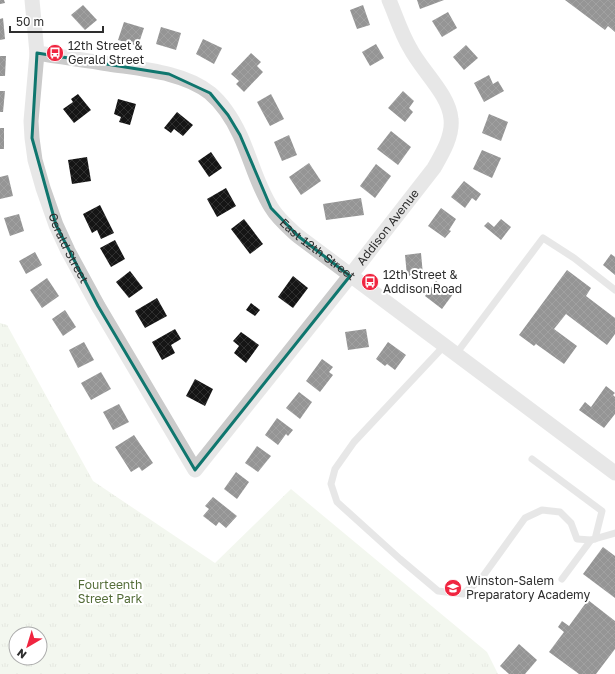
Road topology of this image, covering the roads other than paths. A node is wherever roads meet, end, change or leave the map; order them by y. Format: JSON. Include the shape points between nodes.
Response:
{"nodes":[{"id":1,"x":32,"y":0,"type":"edge"},
{"id":2,"x":389,"y":0,"type":"edge"},
{"id":3,"x":37,"y":53,"type":"junction"},
{"id":4,"x":350,"y":276,"type":"junction"},
{"id":5,"x":615,"y":290,"type":"edge"},
{"id":6,"x":450,"y":350,"type":"junction"},
{"id":7,"x":532,"y":459,"type":"dead end"},
{"id":8,"x":195,"y":470,"type":"joint"},
{"id":9,"x":615,"y":473,"type":"edge"},
{"id":10,"x":615,"y":533,"type":"edge"},
{"id":11,"x":593,"y":540,"type":"junction"},
{"id":12,"x":562,"y":579,"type":"dead end"}],
"edges":[{"from":1,"to":3,"type":"street","name":"Gerald Street"},
{"from":2,"to":4,"type":"street","name":"Addison Avenue","via":[[409,48],[442,94],[450,109],[452,120],[442,153],[434,168]]},
{"from":3,"to":4,"type":"street","name":"East 12th Street","via":[[169,74],[185,79],[210,93],[240,135],[271,208],[298,236]]},
{"from":3,"to":8,"type":"street","name":"Gerald Street","via":[[32,138],[35,160],[56,225],[98,306]]},
{"from":4,"to":6,"type":"street","name":"East 12th Street"},
{"from":4,"to":8,"type":"street","name":"Addison Avenue"},
{"from":5,"to":6,"type":"lane","via":[[543,238]]},
{"from":6,"to":9,"type":"street","name":"East 12th Street"},
{"from":6,"to":11,"type":"lane","via":[[354,442],[335,468],[331,484],[337,502],[438,591],[463,594],[481,579],[525,518],[542,510],[560,512],[571,523],[577,539]]},
{"from":7,"to":11,"type":"lane","via":[[602,511]]},
{"from":10,"to":11,"type":"lane"},
{"from":11,"to":12,"type":"lane"}]}
